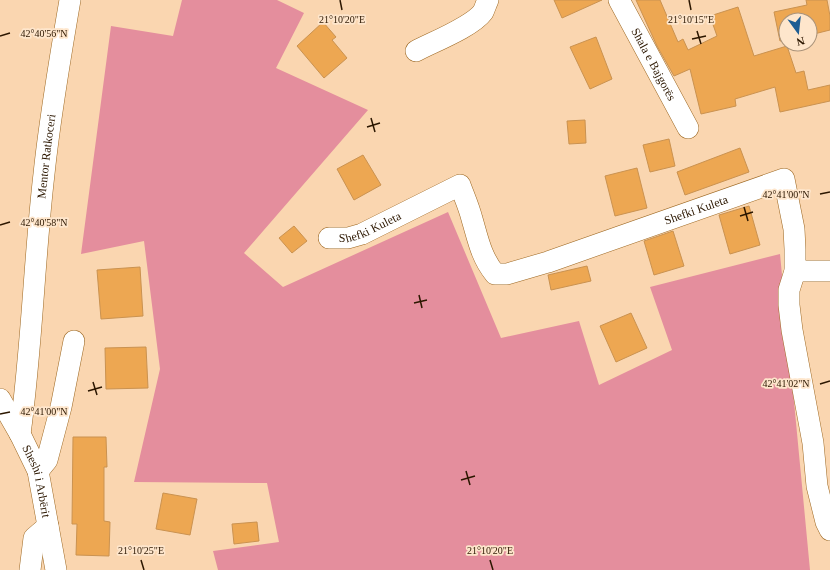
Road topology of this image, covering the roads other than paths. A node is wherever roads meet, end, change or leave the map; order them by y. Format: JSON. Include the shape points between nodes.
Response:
{"nodes":[{"id":1,"x":70,"y":0,"type":"edge"},
{"id":2,"x":488,"y":0,"type":"edge"},
{"id":3,"x":619,"y":0,"type":"edge"},
{"id":4,"x":416,"y":51,"type":"dead end"},
{"id":5,"x":688,"y":128,"type":"dead end"},
{"id":6,"x":329,"y":238,"type":"dead end"},
{"id":7,"x":795,"y":271,"type":"junction"},
{"id":8,"x":830,"y":271,"type":"edge"},
{"id":9,"x":74,"y":341,"type":"dead end"},
{"id":10,"x":0,"y":399,"type":"edge"},
{"id":11,"x":20,"y":434,"type":"junction"},
{"id":12,"x":38,"y":471,"type":"junction"},
{"id":13,"x":48,"y":526,"type":"junction"},
{"id":14,"x":830,"y":530,"type":"edge"},
{"id":15,"x":30,"y":570,"type":"edge"},
{"id":16,"x":56,"y":570,"type":"edge"}],
"edges":[{"from":1,"to":11,"type":"street","name":"Mentor Ratkoceri","via":[[44,174],[27,381]]},
{"from":2,"to":4,"type":"street","via":[[483,12],[475,19]]},
{"from":3,"to":5,"type":"street","name":"Shala e Bajgorës"},
{"from":6,"to":7,"type":"street","name":"Shefki Kuleta","via":[[348,238],[362,234],[460,185],[472,217],[480,251],[495,274],[507,274],[784,179],[794,229]]},
{"from":7,"to":8,"type":"street"},
{"from":7,"to":14,"type":"street","name":"Shefki Kuleta","via":[[788,290],[792,330],[813,442],[818,486]]},
{"from":9,"to":12,"type":"street","via":[[47,460]]},
{"from":10,"to":11,"type":"street","name":"Sheshi i Arbërit"},
{"from":11,"to":12,"type":"street","name":"Sheshi i Arbërit"},
{"from":12,"to":13,"type":"street","name":"Sheshi i Arbërit"},
{"from":13,"to":15,"type":"street","via":[[34,538]]},
{"from":13,"to":16,"type":"street","name":"Sheshi i Arbërit"}]}
